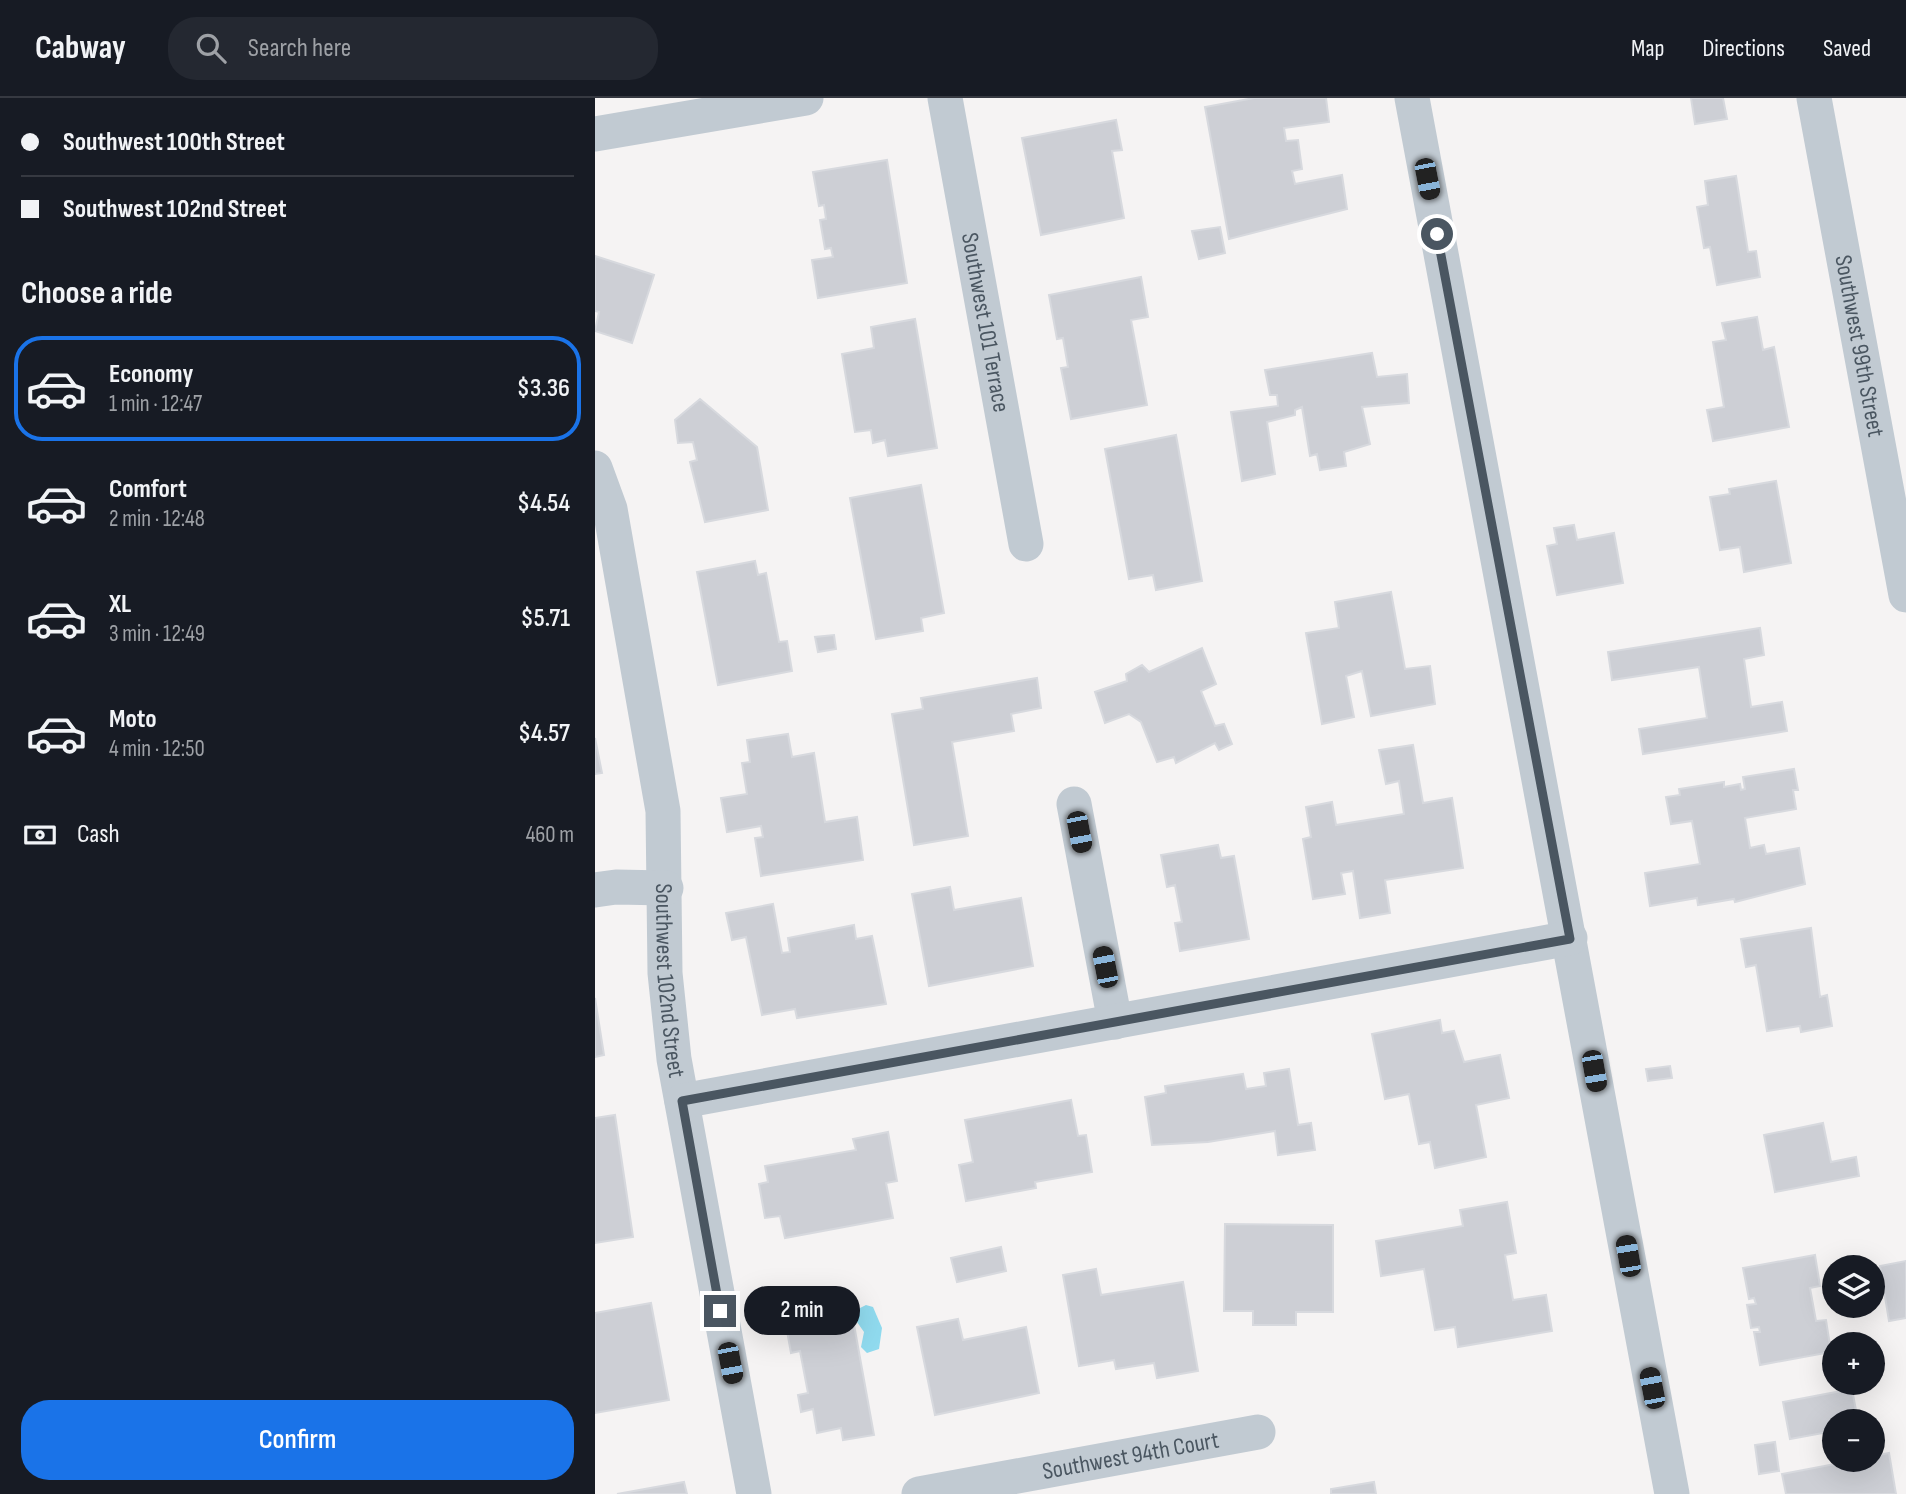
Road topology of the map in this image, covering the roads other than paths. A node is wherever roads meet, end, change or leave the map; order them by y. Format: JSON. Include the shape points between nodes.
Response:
{"nodes":[{"id":1,"x":806,"y":98,"type":"edge"},
{"id":2,"x":944,"y":98,"type":"edge"},
{"id":3,"x":1412,"y":98,"type":"edge"},
{"id":4,"x":1814,"y":98,"type":"edge"},
{"id":5,"x":595,"y":134,"type":"edge"},
{"id":6,"x":595,"y":468,"type":"edge"},
{"id":7,"x":1026,"y":544,"type":"dead end"},
{"id":8,"x":1906,"y":595,"type":"edge"},
{"id":9,"x":1074,"y":804,"type":"dead end"},
{"id":10,"x":666,"y":888,"type":"junction"},
{"id":11,"x":595,"y":890,"type":"edge"},
{"id":12,"x":1570,"y":939,"type":"junction"},
{"id":13,"x":1115,"y":1022,"type":"junction"},
{"id":14,"x":682,"y":1101,"type":"junction"},
{"id":15,"x":1258,"y":1432,"type":"dead end"},
{"id":16,"x":754,"y":1494,"type":"edge"},
{"id":17,"x":919,"y":1494,"type":"edge"},
{"id":18,"x":1672,"y":1494,"type":"edge"}],
"edges":[{"from":1,"to":5,"type":"street"},
{"from":2,"to":7,"type":"street","name":"Southwest 101 Terrace"},
{"from":3,"to":12,"type":"street"},
{"from":4,"to":8,"type":"street","name":"Southwest 99th Street"},
{"from":6,"to":10,"type":"street","name":"Southwest 102nd Street","via":[[610,509],[655,763],[663,811]]},
{"from":9,"to":13,"type":"street"},
{"from":10,"to":11,"type":"street"},
{"from":10,"to":14,"type":"street","name":"Southwest 102nd Street","via":[[665,973]]},
{"from":12,"to":13,"type":"street"},
{"from":12,"to":18,"type":"street"},
{"from":13,"to":14,"type":"street"},
{"from":14,"to":16,"type":"street","name":"Southwest 102nd Street"},
{"from":15,"to":17,"type":"street","name":"Southwest 94th Court"}]}
